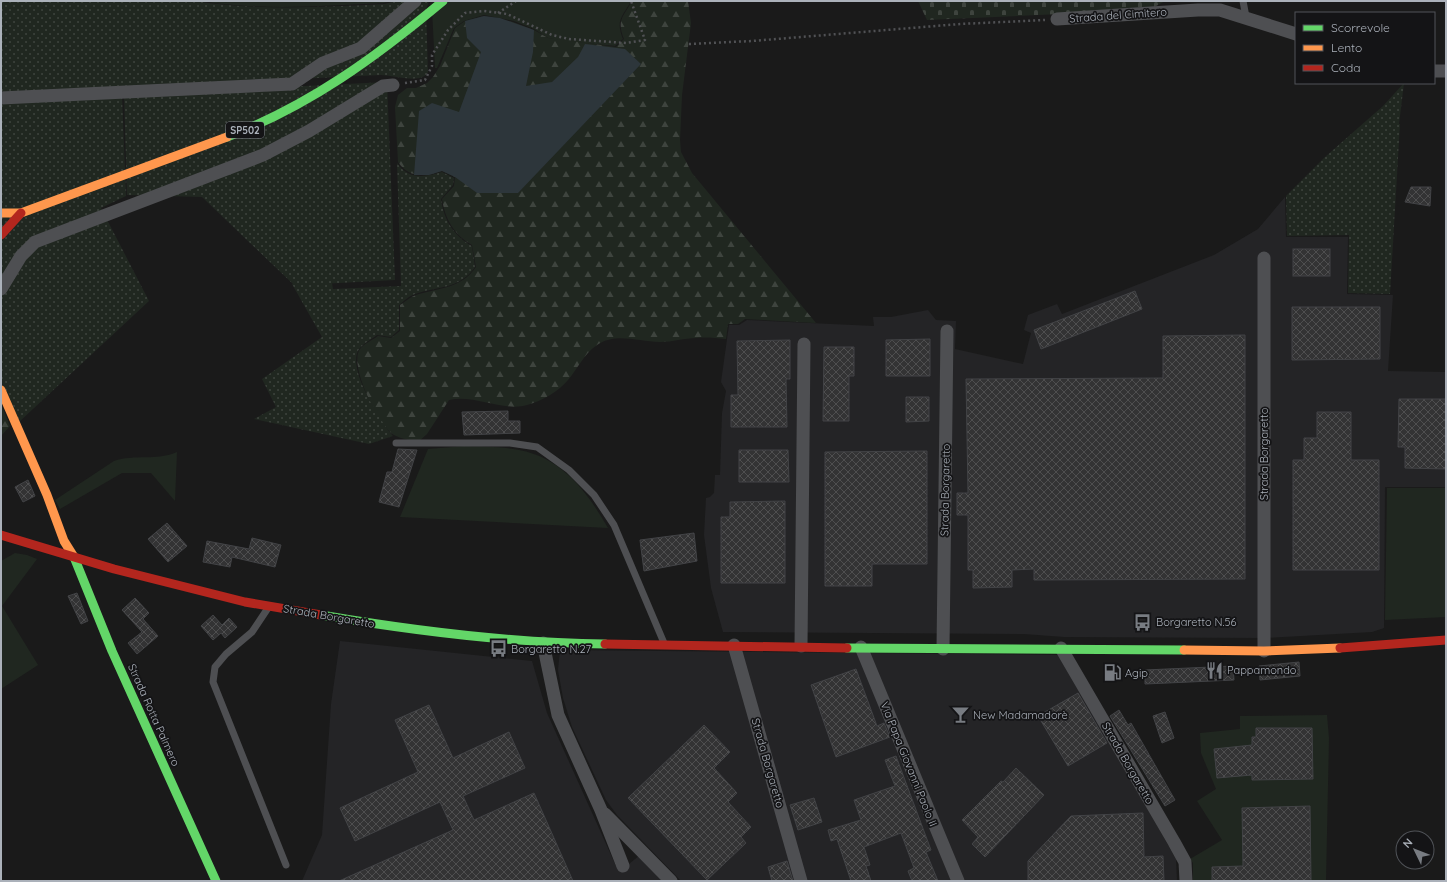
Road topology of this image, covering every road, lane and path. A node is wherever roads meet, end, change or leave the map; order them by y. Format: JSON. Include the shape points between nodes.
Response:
{"nodes":[{"id":1,"x":415,"y":1,"type":"edge"},
{"id":2,"x":443,"y":1,"type":"edge"},
{"id":3,"x":516,"y":1,"type":"edge"},
{"id":4,"x":631,"y":1,"type":"edge"},
{"id":5,"x":1243,"y":1,"type":"edge"},
{"id":6,"x":498,"y":13,"type":"junction"},
{"id":7,"x":1246,"y":17,"type":"junction"},
{"id":8,"x":1057,"y":19,"type":"joint"},
{"id":9,"x":1295,"y":34,"type":"edge"},
{"id":10,"x":689,"y":44,"type":"dead end"},
{"id":11,"x":1435,"y":71,"type":"edge"},
{"id":12,"x":1446,"y":71,"type":"edge"},
{"id":13,"x":393,"y":85,"type":"joint"},
{"id":14,"x":1,"y":98,"type":"edge"},
{"id":15,"x":21,"y":212,"type":"junction"},
{"id":16,"x":1,"y":213,"type":"edge"},
{"id":17,"x":1,"y":234,"type":"edge"},
{"id":18,"x":1264,"y":258,"type":"dead end"},
{"id":19,"x":1,"y":289,"type":"edge"},
{"id":20,"x":947,"y":330,"type":"dead end"},
{"id":21,"x":804,"y":344,"type":"dead end"},
{"id":22,"x":1,"y":390,"type":"edge"},
{"id":23,"x":396,"y":443,"type":"dead end"},
{"id":24,"x":1,"y":536,"type":"edge"},
{"id":25,"x":74,"y":558,"type":"junction"},
{"id":26,"x":269,"y":606,"type":"junction"},
{"id":27,"x":1446,"y":640,"type":"edge"},
{"id":28,"x":543,"y":643,"type":"junction"},
{"id":29,"x":665,"y":644,"type":"junction"},
{"id":30,"x":734,"y":645,"type":"junction"},
{"id":31,"x":801,"y":646,"type":"junction"},
{"id":32,"x":861,"y":647,"type":"junction"},
{"id":33,"x":1061,"y":648,"type":"junction"},
{"id":34,"x":943,"y":649,"type":"junction"},
{"id":35,"x":1264,"y":651,"type":"junction"},
{"id":36,"x":601,"y":810,"type":"junction"},
{"id":37,"x":286,"y":865,"type":"dead end"},
{"id":38,"x":623,"y":866,"type":"dead end"},
{"id":39,"x":216,"y":881,"type":"edge"},
{"id":40,"x":671,"y":881,"type":"edge"},
{"id":41,"x":801,"y":881,"type":"edge"},
{"id":42,"x":958,"y":881,"type":"edge"},
{"id":43,"x":1186,"y":881,"type":"edge"}],
"edges":[{"from":1,"to":14,"type":"street","via":[[361,48],[323,63],[292,84]]},
{"from":2,"to":15,"type":"street","number":"SP502","via":[[352,74],[281,115]]},
{"from":3,"to":6,"type":"path"},
{"from":4,"to":6,"type":"path","via":[[645,40],[626,43],[569,39],[546,32],[519,18]]},
{"from":5,"to":7,"type":"lane"},
{"from":6,"to":13,"type":"path","via":[[465,13],[448,30],[432,55],[432,66],[425,80]]},
{"from":7,"to":8,"type":"street","name":"Strada del Cimitero","via":[[1220,10],[1198,10]]},
{"from":7,"to":9,"type":"street","name":"Strada del Cimitero"},
{"from":8,"to":10,"type":"path"},
{"from":11,"to":12,"type":"street"},
{"from":13,"to":19,"type":"street","via":[[383,86],[309,131],[263,155],[41,240],[27,249]]},
{"from":15,"to":16,"type":"street","number":"SP502"},
{"from":15,"to":17,"type":"street","number":"SP502"},
{"from":18,"to":35,"type":"street","name":"Strada Borgaretto"},
{"from":20,"to":34,"type":"street","name":"Strada Borgaretto"},
{"from":21,"to":31,"type":"street"},
{"from":22,"to":25,"type":"street","name":"Strada Rotta Palmero","via":[[64,541]]},
{"from":23,"to":29,"type":"lane","via":[[510,443],[537,447],[569,470],[594,495],[614,525]]},
{"from":24,"to":25,"type":"street","name":"Strada Borgaretto"},
{"from":25,"to":26,"type":"street","name":"Strada Borgaretto"},
{"from":25,"to":39,"type":"street","name":"Strada Rotta Palmero","via":[[112,651]]},
{"from":26,"to":28,"type":"street","name":"Strada Borgaretto","via":[[382,625]]},
{"from":26,"to":37,"type":"lane","via":[[252,632],[215,667],[213,682]]},
{"from":27,"to":35,"type":"street","name":"Strada Borgaretto","via":[[1368,647]]},
{"from":28,"to":29,"type":"street","name":"Strada Borgaretto"},
{"from":28,"to":36,"type":"street","via":[[558,715]]},
{"from":29,"to":30,"type":"street","name":"Strada Borgaretto"},
{"from":30,"to":31,"type":"street","name":"Strada Borgaretto"},
{"from":30,"to":41,"type":"street","name":"Strada Borgaretto"},
{"from":31,"to":32,"type":"street","name":"Strada Borgaretto"},
{"from":32,"to":34,"type":"street","name":"Strada Borgaretto"},
{"from":32,"to":42,"type":"street","name":"Via Papa Giovanni Paolo II"},
{"from":33,"to":34,"type":"street","name":"Strada Borgaretto"},
{"from":33,"to":35,"type":"street","name":"Strada Borgaretto"},
{"from":33,"to":43,"type":"street","name":"Strada Borgaretto","via":[[1185,862]]},
{"from":36,"to":38,"type":"street"},
{"from":36,"to":40,"type":"street"}]}
